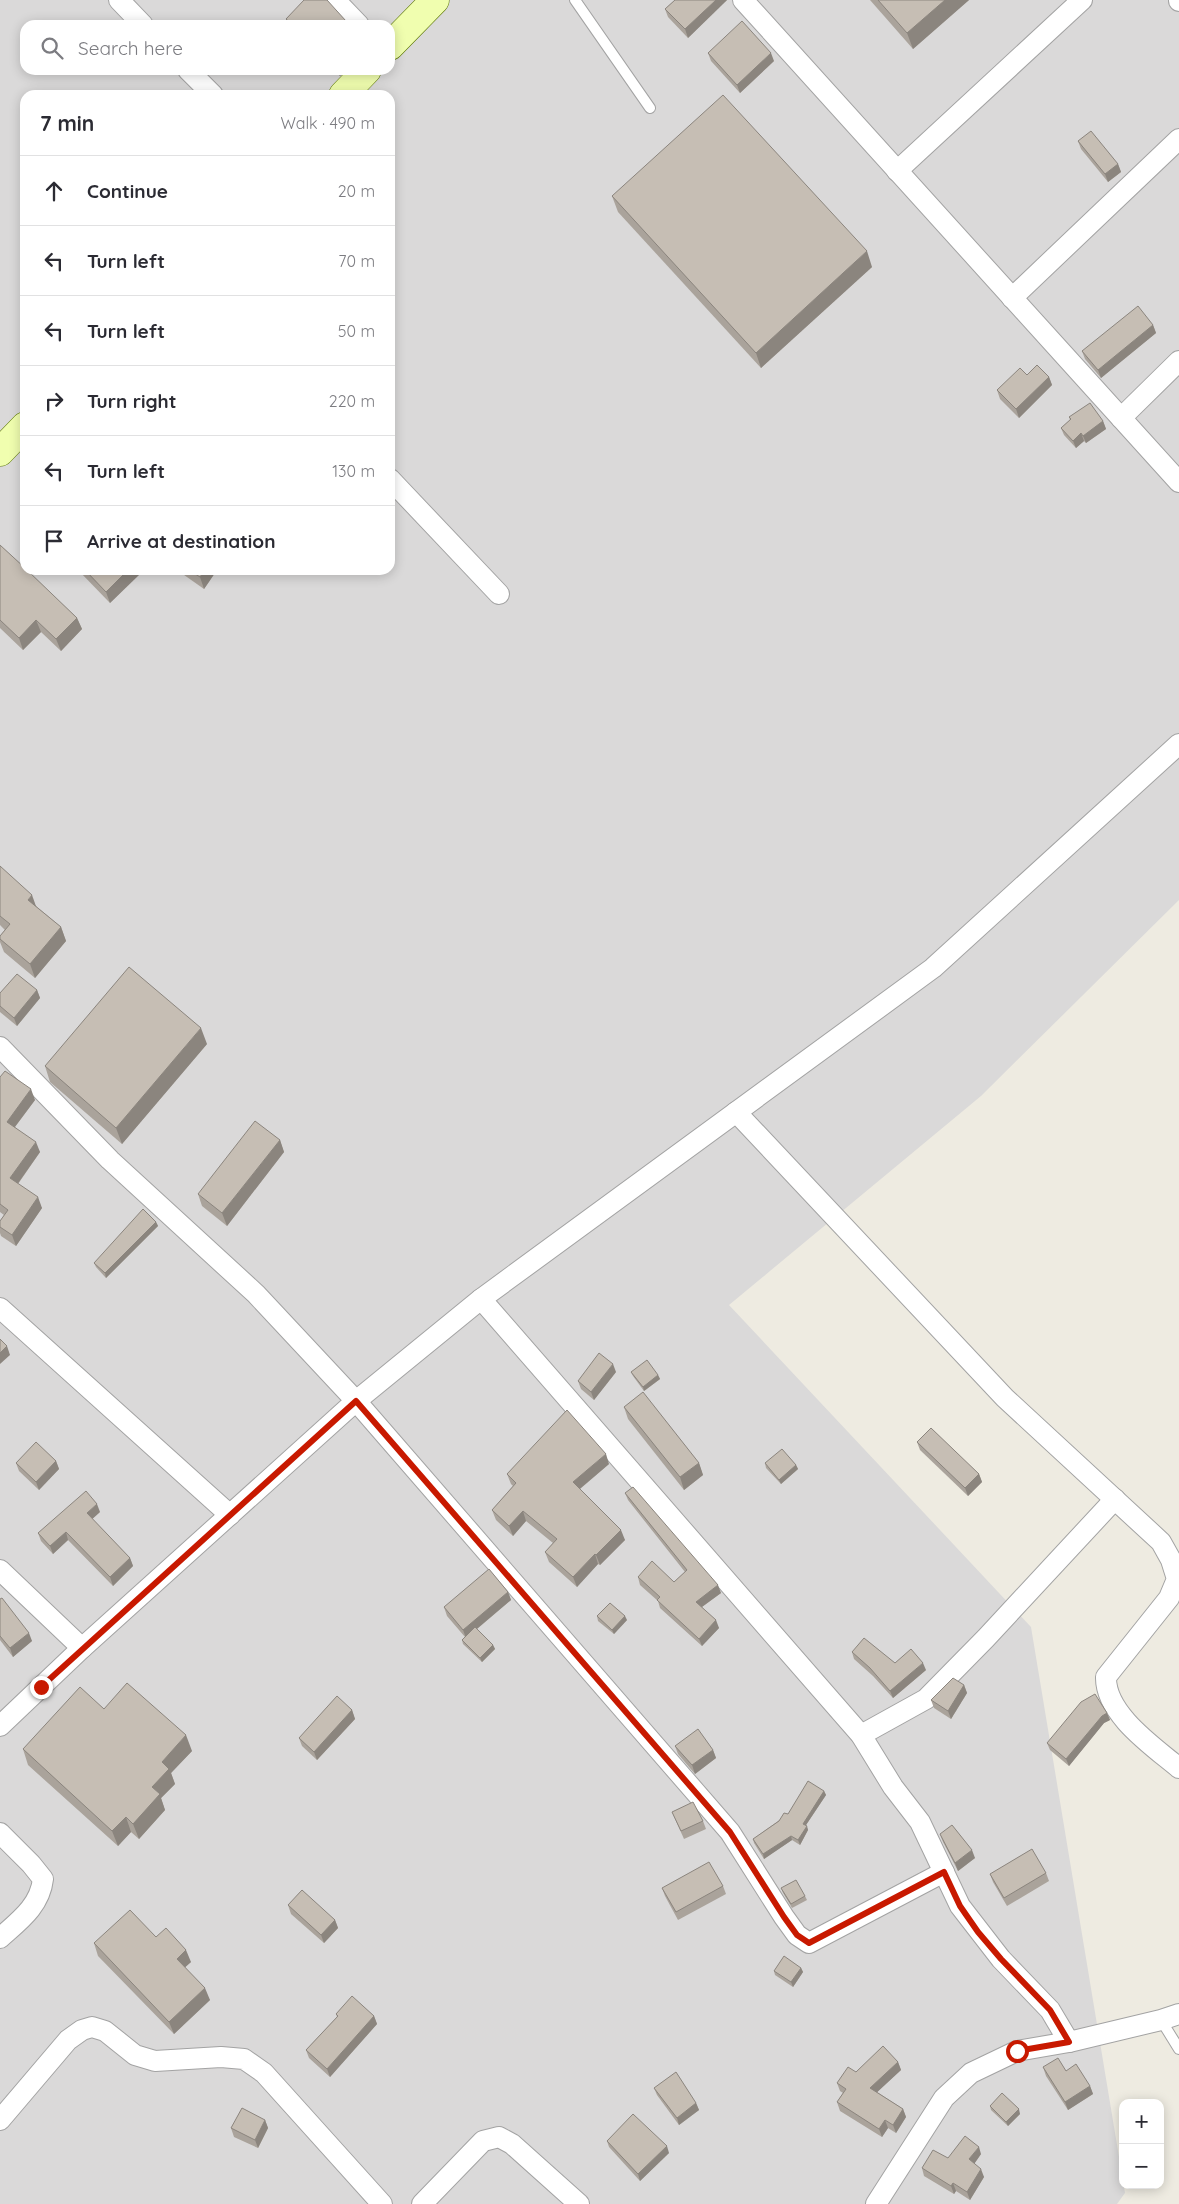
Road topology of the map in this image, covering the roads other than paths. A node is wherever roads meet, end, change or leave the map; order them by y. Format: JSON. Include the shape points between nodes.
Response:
{"nodes":[{"id":1,"x":119,"y":0,"type":"edge"},
{"id":2,"x":334,"y":0,"type":"edge"},
{"id":3,"x":434,"y":0,"type":"edge"},
{"id":4,"x":575,"y":0,"type":"edge"},
{"id":5,"x":743,"y":0,"type":"edge"},
{"id":6,"x":1082,"y":0,"type":"edge"},
{"id":7,"x":138,"y":20,"type":"edge"},
{"id":8,"x":354,"y":20,"type":"edge"},
{"id":9,"x":395,"y":41,"type":"edge"},
{"id":10,"x":193,"y":75,"type":"edge"},
{"id":11,"x":362,"y":75,"type":"edge"},
{"id":12,"x":208,"y":90,"type":"edge"},
{"id":13,"x":348,"y":90,"type":"edge"},
{"id":14,"x":650,"y":108,"type":"dead end"},
{"id":15,"x":1179,"y":139,"type":"edge"},
{"id":16,"x":897,"y":171,"type":"junction"},
{"id":17,"x":1012,"y":298,"type":"junction"},
{"id":18,"x":1179,"y":362,"type":"edge"},
{"id":19,"x":1121,"y":418,"type":"junction"},
{"id":20,"x":20,"y":431,"type":"edge"},
{"id":21,"x":0,"y":452,"type":"edge"},
{"id":22,"x":1179,"y":482,"type":"edge"},
{"id":23,"x":395,"y":484,"type":"edge"},
{"id":24,"x":498,"y":594,"type":"dead end"},
{"id":25,"x":1179,"y":744,"type":"edge"},
{"id":26,"x":0,"y":1047,"type":"edge"},
{"id":27,"x":736,"y":1112,"type":"junction"},
{"id":28,"x":481,"y":1299,"type":"junction"},
{"id":29,"x":0,"y":1308,"type":"edge"},
{"id":30,"x":356,"y":1401,"type":"junction"},
{"id":31,"x":1115,"y":1499,"type":"junction"},
{"id":32,"x":230,"y":1515,"type":"junction"},
{"id":33,"x":0,"y":1570,"type":"edge"},
{"id":34,"x":82,"y":1648,"type":"junction"},
{"id":35,"x":0,"y":1726,"type":"edge"},
{"id":36,"x":861,"y":1736,"type":"junction"},
{"id":37,"x":1179,"y":1768,"type":"edge"},
{"id":38,"x":0,"y":1833,"type":"edge"},
{"id":39,"x":944,"y":1872,"type":"junction"},
{"id":40,"x":0,"y":1938,"type":"edge"},
{"id":41,"x":1170,"y":2017,"type":"edge"},
{"id":42,"x":1069,"y":2042,"type":"junction"},
{"id":43,"x":1179,"y":2049,"type":"edge"},
{"id":44,"x":0,"y":2120,"type":"edge"},
{"id":45,"x":382,"y":2204,"type":"edge"},
{"id":46,"x":422,"y":2204,"type":"edge"},
{"id":47,"x":579,"y":2204,"type":"edge"},
{"id":48,"x":876,"y":2204,"type":"edge"}],
"edges":[{"from":1,"to":7,"type":"street"},
{"from":2,"to":8,"type":"street"},
{"from":3,"to":9,"type":"street"},
{"from":4,"to":14,"type":"lane"},
{"from":5,"to":16,"type":"street"},
{"from":6,"to":16,"type":"street"},
{"from":10,"to":12,"type":"street"},
{"from":11,"to":13,"type":"street"},
{"from":15,"to":17,"type":"street"},
{"from":16,"to":17,"type":"street"},
{"from":17,"to":19,"type":"street"},
{"from":18,"to":19,"type":"street"},
{"from":19,"to":22,"type":"street"},
{"from":20,"to":21,"type":"street"},
{"from":23,"to":24,"type":"street"},
{"from":25,"to":27,"type":"street","via":[[933,968]]},
{"from":26,"to":30,"type":"street","via":[[110,1160],[256,1294]]},
{"from":27,"to":28,"type":"street"},
{"from":27,"to":31,"type":"street","via":[[1005,1398]]},
{"from":28,"to":30,"type":"street"},
{"from":28,"to":36,"type":"street"},
{"from":29,"to":32,"type":"street"},
{"from":30,"to":32,"type":"street"},
{"from":30,"to":39,"type":"street","via":[[730,1832],[797,1935],[809,1943]]},
{"from":31,"to":36,"type":"street","via":[[926,1700]]},
{"from":31,"to":37,"type":"street","via":[[1161,1542],[1177,1579],[1168,1598],[1106,1678],[1108,1697],[1133,1729]]},
{"from":32,"to":34,"type":"street"},
{"from":33,"to":34,"type":"street"},
{"from":34,"to":35,"type":"street"},
{"from":36,"to":39,"type":"street","via":[[920,1822]]},
{"from":38,"to":40,"type":"street","via":[[43,1879],[33,1907]]},
{"from":39,"to":42,"type":"street","via":[[960,1906],[978,1932],[1050,2010]]},
{"from":41,"to":42,"type":"street"},
{"from":41,"to":43,"type":"lane"},
{"from":42,"to":48,"type":"street","via":[[1017,2051],[971,2073],[944,2098]]},
{"from":44,"to":45,"type":"street","via":[[68,2040],[92,2027],[105,2031],[135,2055],[155,2061],[244,2059],[264,2073]]},
{"from":46,"to":47,"type":"street","via":[[483,2141],[499,2137],[512,2144]]}]}
